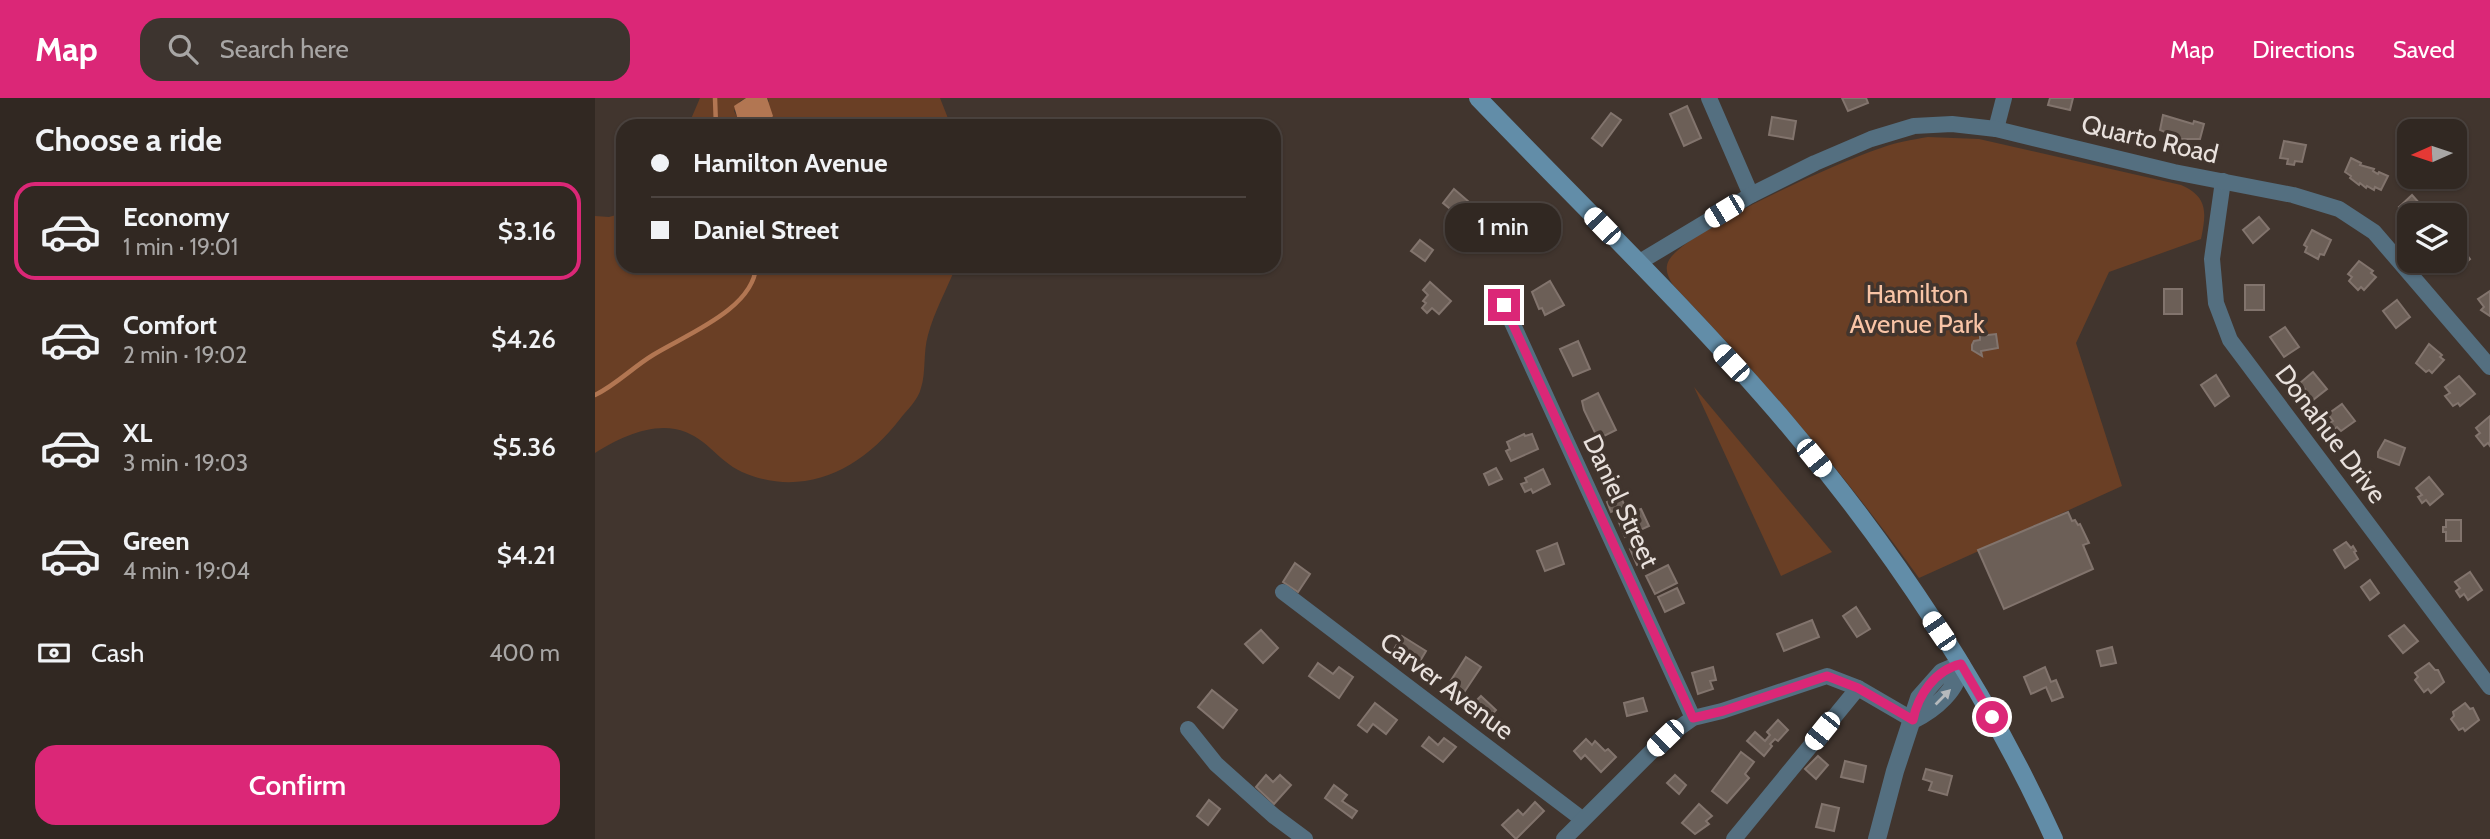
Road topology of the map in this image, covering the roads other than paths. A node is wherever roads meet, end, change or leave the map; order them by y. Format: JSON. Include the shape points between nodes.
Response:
{"nodes":[{"id":1,"x":1478,"y":98,"type":"edge"},
{"id":2,"x":1709,"y":98,"type":"edge"},
{"id":3,"x":2004,"y":98,"type":"edge"},
{"id":4,"x":1996,"y":129,"type":"junction"},
{"id":5,"x":2223,"y":181,"type":"junction"},
{"id":6,"x":1751,"y":194,"type":"junction"},
{"id":7,"x":1638,"y":263,"type":"junction"},
{"id":8,"x":1504,"y":305,"type":"dead end"},
{"id":9,"x":2490,"y":366,"type":"edge"},
{"id":10,"x":1283,"y":592,"type":"dead end"},
{"id":11,"x":1961,"y":664,"type":"junction"},
{"id":12,"x":2490,"y":687,"type":"edge"},
{"id":13,"x":1858,"y":688,"type":"junction"},
{"id":14,"x":1693,"y":718,"type":"junction"},
{"id":15,"x":1913,"y":720,"type":"junction"},
{"id":16,"x":1188,"y":729,"type":"dead end"},
{"id":17,"x":1581,"y":819,"type":"junction"},
{"id":18,"x":1305,"y":839,"type":"edge"},
{"id":19,"x":1564,"y":839,"type":"edge"},
{"id":20,"x":1734,"y":839,"type":"edge"},
{"id":21,"x":1877,"y":839,"type":"edge"},
{"id":22,"x":2054,"y":839,"type":"edge"}],
"edges":[{"from":1,"to":7,"type":"main road"},
{"from":2,"to":6,"type":"street"},
{"from":3,"to":4,"type":"street"},
{"from":4,"to":5,"type":"street","name":"Quarto Road"},
{"from":4,"to":6,"type":"street","name":"Quarto Road","via":[[1952,124],[1914,127],[1860,144]]},
{"from":5,"to":9,"type":"street","name":"Quarto Road","via":[[2339,209],[2374,232]]},
{"from":5,"to":12,"type":"street","name":"Donahue Drive","via":[[2212,259],[2216,303],[2230,340]]},
{"from":6,"to":7,"type":"street","name":"Quarto Road"},
{"from":7,"to":11,"type":"main road","via":[[1804,445],[1878,541]]},
{"from":8,"to":14,"type":"street","name":"Daniel Street"},
{"from":10,"to":17,"type":"street","name":"Carver Avenue"},
{"from":11,"to":15,"type":"street","via":[[1942,672],[1923,692]]},
{"from":11,"to":22,"type":"main road"},
{"from":13,"to":14,"type":"street","via":[[1827,676]]},
{"from":13,"to":15,"type":"street"},
{"from":13,"to":20,"type":"street"},
{"from":14,"to":17,"type":"street","via":[[1665,738]]},
{"from":15,"to":21,"type":"street"},
{"from":16,"to":18,"type":"street","via":[[1216,764]]},
{"from":17,"to":19,"type":"street"}]}
